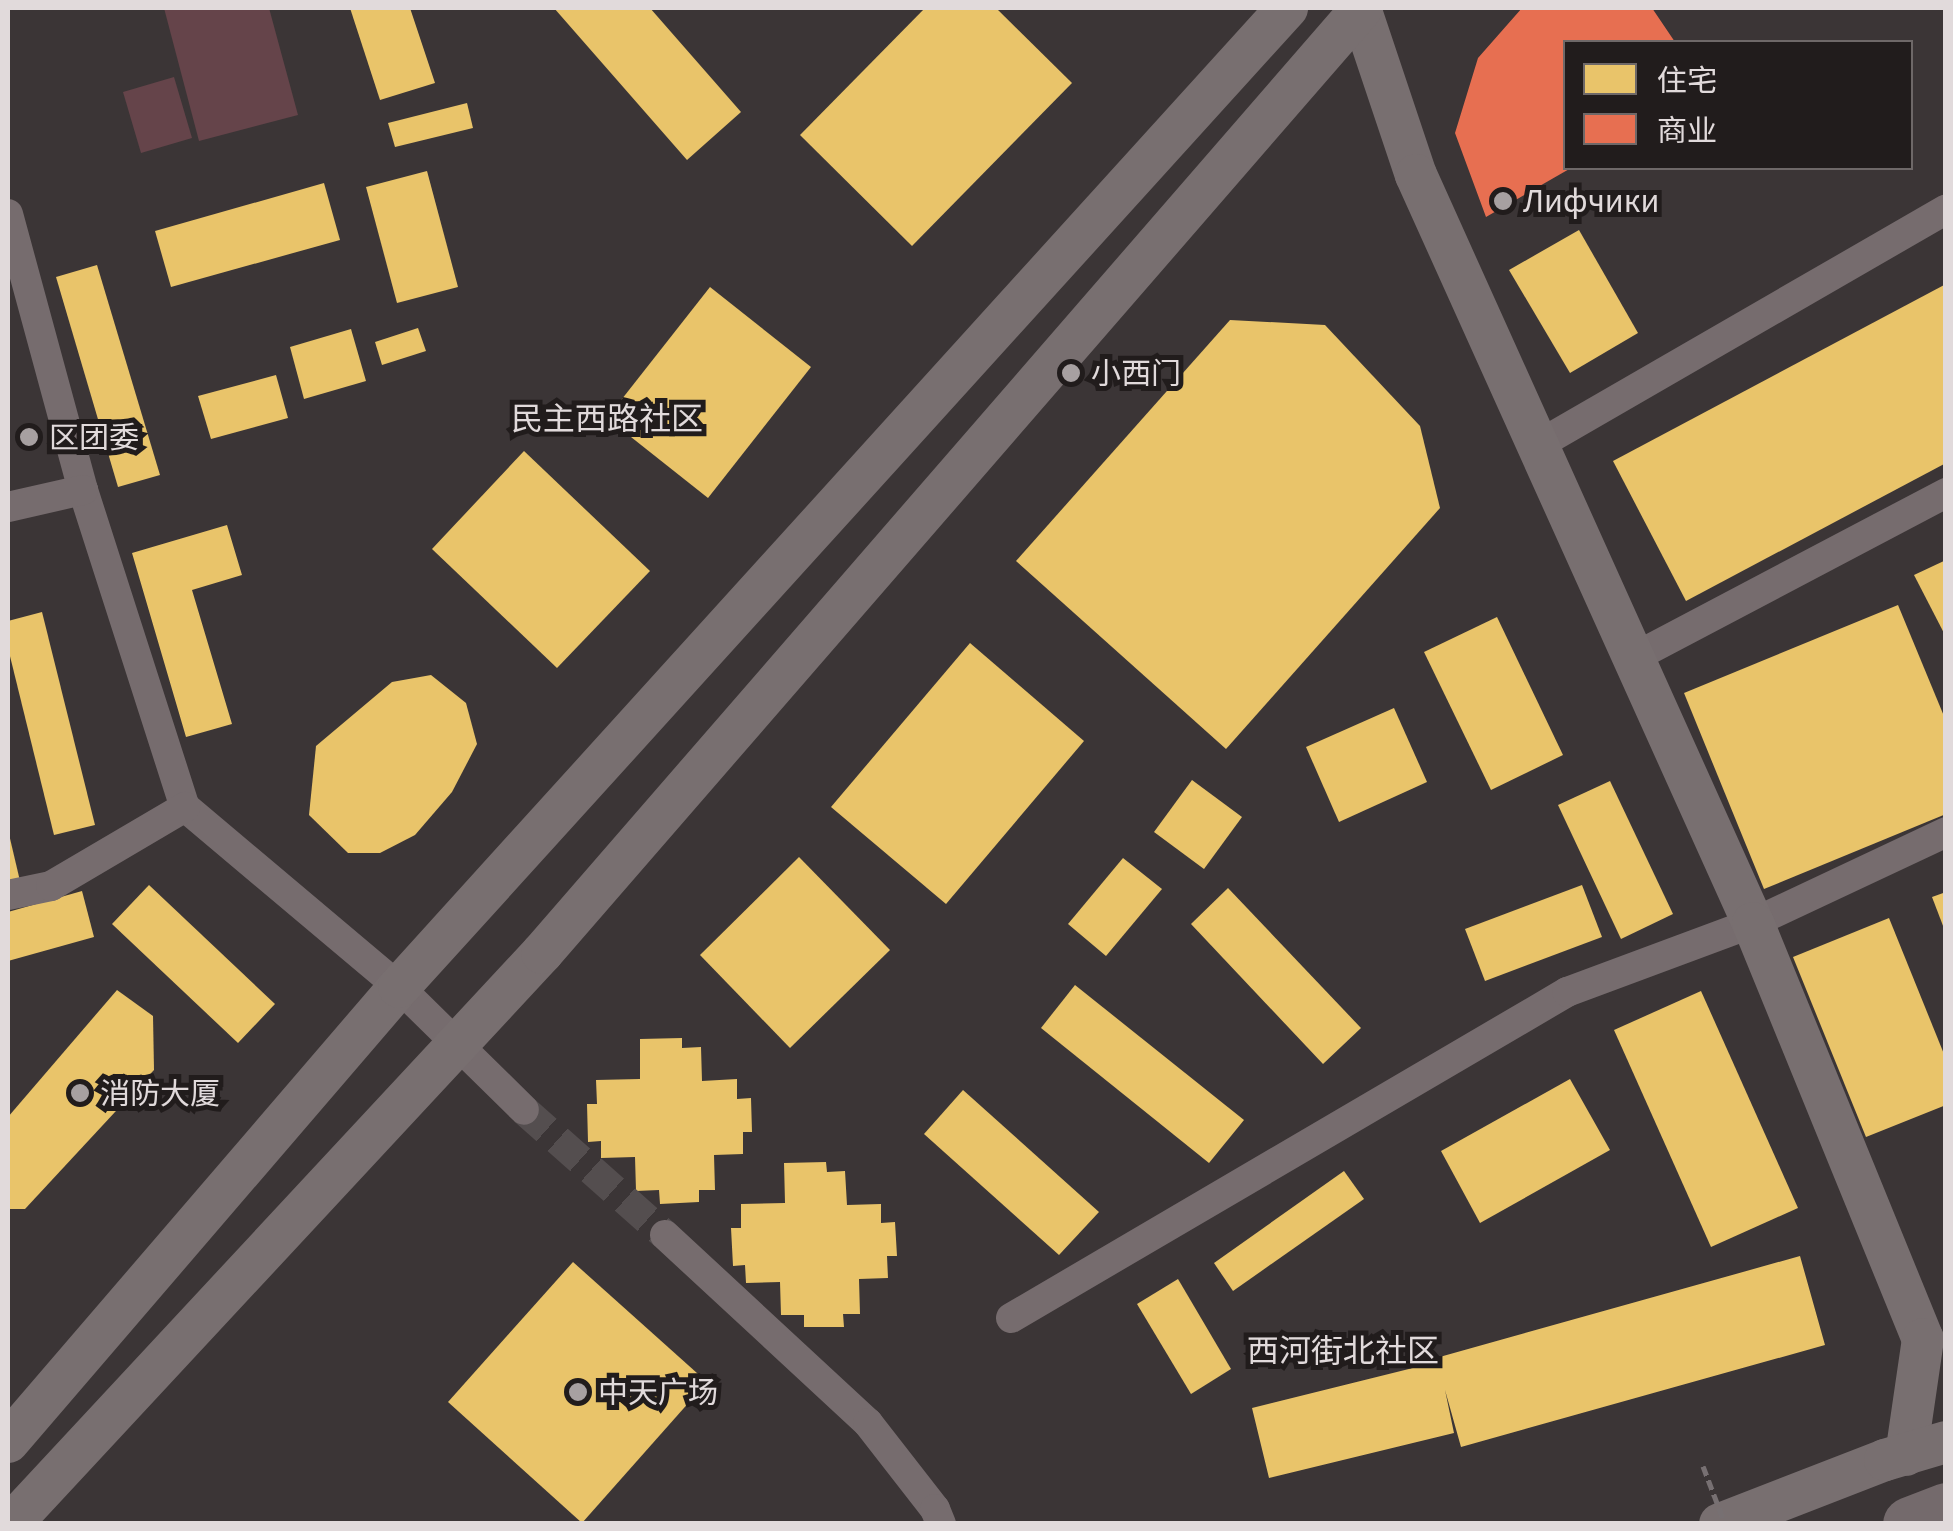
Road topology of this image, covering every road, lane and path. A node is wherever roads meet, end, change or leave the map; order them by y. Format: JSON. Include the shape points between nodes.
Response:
{"nodes":[{"id":1,"x":1287,"y":8,"type":"edge"},
{"id":2,"x":1361,"y":8,"type":"edge"},
{"id":3,"x":1946,"y":209,"type":"edge"},
{"id":4,"x":8,"y":214,"type":"edge"},
{"id":5,"x":1538,"y":446,"type":"junction"},
{"id":6,"x":84,"y":490,"type":"junction"},
{"id":7,"x":1946,"y":493,"type":"edge"},
{"id":8,"x":8,"y":507,"type":"edge"},
{"id":9,"x":1633,"y":658,"type":"junction"},
{"id":10,"x":185,"y":807,"type":"junction"},
{"id":11,"x":1946,"y":832,"type":"edge"},
{"id":12,"x":8,"y":895,"type":"edge"},
{"id":13,"x":1753,"y":923,"type":"junction"},
{"id":14,"x":399,"y":987,"type":"junction"},
{"id":15,"x":458,"y":1043,"type":"junction"},
{"id":16,"x":524,"y":1110,"type":"tunnel mouth"},
{"id":17,"x":665,"y":1236,"type":"tunnel mouth"},
{"id":18,"x":1011,"y":1318,"type":"dead end"},
{"id":19,"x":8,"y":1442,"type":"edge"},
{"id":20,"x":1926,"y":1449,"type":"edge"},
{"id":21,"x":1703,"y":1466,"type":"dead end"},
{"id":22,"x":11,"y":1524,"type":"edge"},
{"id":23,"x":941,"y":1524,"type":"edge"},
{"id":24,"x":1722,"y":1524,"type":"edge"}],
"edges":[{"from":1,"to":14,"type":"main road"},
{"from":2,"to":5,"type":"main road","via":[[1416,175]]},
{"from":2,"to":15,"type":"main road"},
{"from":3,"to":5,"type":"street"},
{"from":4,"to":6,"type":"street"},
{"from":5,"to":9,"type":"main road"},
{"from":6,"to":8,"type":"street"},
{"from":6,"to":10,"type":"street"},
{"from":7,"to":9,"type":"street"},
{"from":9,"to":13,"type":"main road"},
{"from":10,"to":12,"type":"street","via":[[51,886]]},
{"from":10,"to":14,"type":"street"},
{"from":11,"to":13,"type":"street"},
{"from":13,"to":18,"type":"street","via":[[1567,992]]},
{"from":13,"to":20,"type":"main road","via":[[1923,1339]]},
{"from":14,"to":15,"type":"street"},
{"from":14,"to":19,"type":"main road"},
{"from":15,"to":16,"type":"street"},
{"from":15,"to":22,"type":"main road"},
{"from":17,"to":23,"type":"street","via":[[868,1422]]},
{"from":20,"to":24,"type":"main road"},
{"from":21,"to":24,"type":"path","bridge":true}]}
